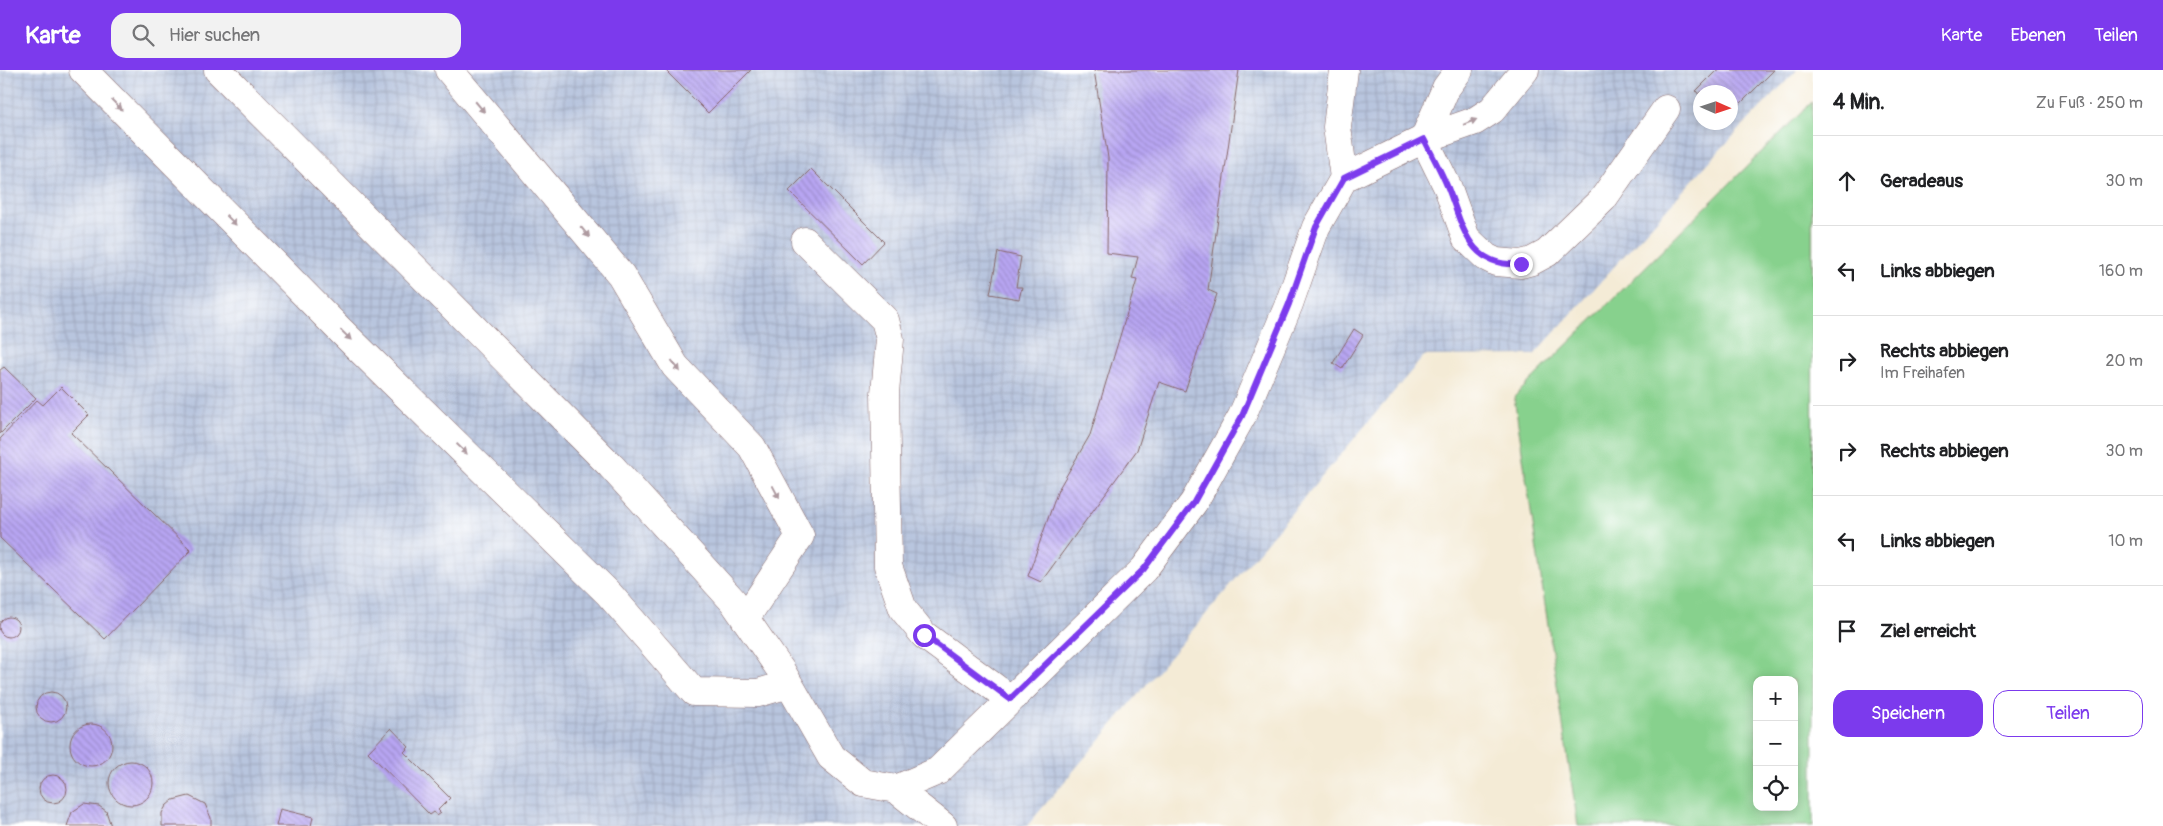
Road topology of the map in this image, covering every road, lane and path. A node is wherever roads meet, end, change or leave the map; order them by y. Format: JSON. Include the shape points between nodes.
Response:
{"nodes":[{"id":1,"x":82,"y":70,"type":"edge"},
{"id":2,"x":218,"y":70,"type":"edge"},
{"id":3,"x":449,"y":70,"type":"edge"},
{"id":4,"x":1344,"y":70,"type":"edge"},
{"id":5,"x":1459,"y":70,"type":"edge"},
{"id":6,"x":1525,"y":70,"type":"edge"},
{"id":7,"x":1666,"y":108,"type":"dead end"},
{"id":8,"x":1424,"y":139,"type":"junction"},
{"id":9,"x":1344,"y":178,"type":"junction"},
{"id":10,"x":805,"y":241,"type":"dead end"},
{"id":11,"x":745,"y":619,"type":"junction"},
{"id":12,"x":789,"y":684,"type":"junction"},
{"id":13,"x":1010,"y":699,"type":"junction"},
{"id":14,"x":896,"y":789,"type":"junction"},
{"id":15,"x":943,"y":826,"type":"edge"}],
"edges":[{"from":1,"to":12,"type":"street","one_way":true,"via":[[609,594],[694,692],[758,693]]},
{"from":2,"to":11,"type":"street","via":[[611,466],[733,601]]},
{"from":3,"to":11,"type":"street","one_way":true,"via":[[621,275],[676,366],[752,446],[800,536]]},
{"from":4,"to":9,"type":"street","via":[[1337,127]]},
{"from":5,"to":8,"type":"street","via":[[1446,88]]},
{"from":8,"to":6,"type":"street","one_way":true,"via":[[1475,121],[1492,110]]},
{"from":7,"to":8,"type":"street","via":[[1603,199],[1547,253],[1521,264],[1496,262],[1471,244],[1460,226],[1448,188]]},
{"from":8,"to":9,"type":"street"},
{"from":9,"to":13,"type":"street","via":[[1316,227],[1286,312],[1242,416],[1194,502],[1144,569]]},
{"from":10,"to":13,"type":"street","via":[[885,320],[890,339],[885,402],[888,566],[904,609],[924,635]]},
{"from":11,"to":12,"type":"street"},
{"from":12,"to":14,"type":"street","via":[[830,757],[863,783]]},
{"from":13,"to":14,"type":"street","via":[[938,771]]},
{"from":14,"to":15,"type":"street"}]}
